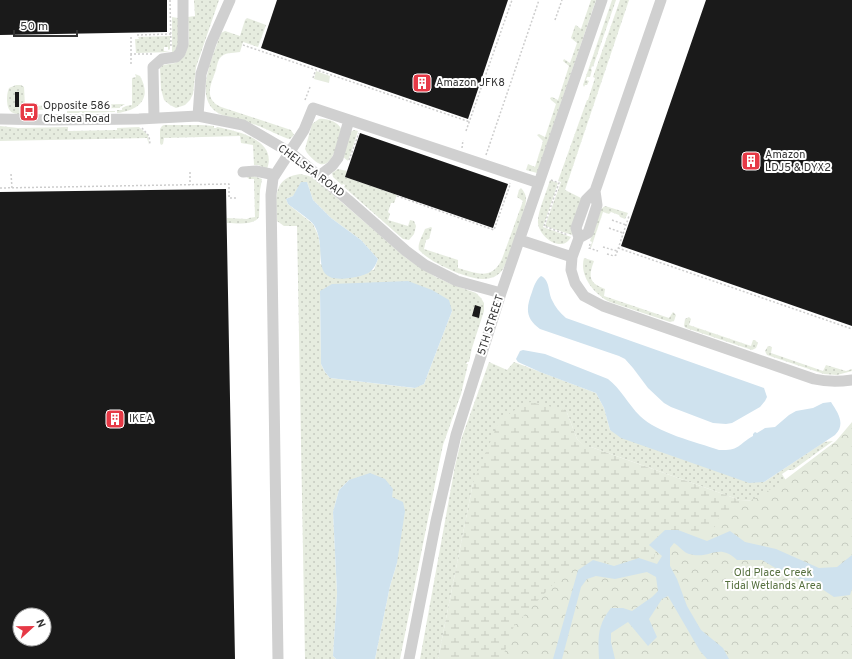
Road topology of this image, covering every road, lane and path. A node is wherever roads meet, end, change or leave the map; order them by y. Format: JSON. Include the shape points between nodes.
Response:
{"nodes":[{"id":1,"x":170,"y":0,"type":"edge"},
{"id":2,"x":183,"y":0,"type":"edge"},
{"id":3,"x":230,"y":0,"type":"edge"},
{"id":4,"x":512,"y":0,"type":"edge"},
{"id":5,"x":539,"y":0,"type":"edge"},
{"id":6,"x":562,"y":0,"type":"edge"},
{"id":7,"x":602,"y":0,"type":"edge"},
{"id":8,"x":661,"y":0,"type":"edge"},
{"id":9,"x":555,"y":20,"type":"dead end"},
{"id":10,"x":171,"y":34,"type":"junction"},
{"id":11,"x":137,"y":35,"type":"dead end"},
{"id":12,"x":131,"y":37,"type":"dead end"},
{"id":13,"x":243,"y":45,"type":"dead end"},
{"id":14,"x":171,"y":53,"type":"dead end"},
{"id":15,"x":131,"y":54,"type":"junction"},
{"id":16,"x":154,"y":54,"type":"dead end"},
{"id":17,"x":131,"y":64,"type":"dead end"},
{"id":18,"x":316,"y":69,"type":"junction"},
{"id":19,"x":313,"y":78,"type":"dead end"},
{"id":20,"x":310,"y":87,"type":"dead end"},
{"id":21,"x":305,"y":100,"type":"dead end"},
{"id":22,"x":198,"y":116,"type":"junction"},
{"id":23,"x":0,"y":118,"type":"edge"},
{"id":24,"x":154,"y":118,"type":"junction"},
{"id":25,"x":350,"y":120,"type":"junction"},
{"id":26,"x":470,"y":122,"type":"junction"},
{"id":27,"x":140,"y":127,"type":"dead end"},
{"id":28,"x":466,"y":131,"type":"dead end"},
{"id":29,"x":359,"y":132,"type":"dead end"},
{"id":30,"x":464,"y":140,"type":"dead end"},
{"id":31,"x":150,"y":144,"type":"dead end"},
{"id":32,"x":461,"y":152,"type":"dead end"},
{"id":33,"x":291,"y":153,"type":"junction"},
{"id":34,"x":485,"y":157,"type":"dead end"},
{"id":35,"x":349,"y":160,"type":"dead end"},
{"id":36,"x":190,"y":172,"type":"dead end"},
{"id":37,"x":243,"y":172,"type":"dead end"},
{"id":38,"x":11,"y":174,"type":"dead end"},
{"id":39,"x":275,"y":175,"type":"junction"},
{"id":40,"x":319,"y":176,"type":"junction"},
{"id":41,"x":551,"y":180,"type":"dead end"},
{"id":42,"x":509,"y":182,"type":"dead end"},
{"id":43,"x":539,"y":183,"type":"junction"},
{"id":44,"x":190,"y":185,"type":"junction"},
{"id":45,"x":0,"y":188,"type":"edge"},
{"id":46,"x":12,"y":188,"type":"junction"},
{"id":47,"x":397,"y":196,"type":"dead end"},
{"id":48,"x":237,"y":198,"type":"dead end"},
{"id":49,"x":629,"y":216,"type":"dead end"},
{"id":50,"x":612,"y":220,"type":"dead end"},
{"id":51,"x":626,"y":225,"type":"junction"},
{"id":52,"x":609,"y":228,"type":"dead end"},
{"id":53,"x":624,"y":233,"type":"junction"},
{"id":54,"x":575,"y":237,"type":"junction"},
{"id":55,"x":520,"y":240,"type":"junction"},
{"id":56,"x":591,"y":243,"type":"dead end"},
{"id":57,"x":603,"y":246,"type":"dead end"},
{"id":58,"x":618,"y":248,"type":"junction"},
{"id":59,"x":598,"y":251,"type":"dead end"},
{"id":60,"x":617,"y":251,"type":"junction"},
{"id":61,"x":607,"y":254,"type":"dead end"},
{"id":62,"x":572,"y":257,"type":"junction"},
{"id":63,"x":501,"y":293,"type":"junction"},
{"id":64,"x":852,"y":329,"type":"edge"},
{"id":65,"x":852,"y":380,"type":"edge"},
{"id":66,"x":278,"y":659,"type":"edge"},
{"id":67,"x":409,"y":659,"type":"edge"}],
"edges":[{"from":1,"to":10,"type":"path"},
{"from":2,"to":24,"type":"street","via":[[183,46],[180,53],[162,59],[153,67]]},
{"from":3,"to":22,"type":"street","via":[[210,43],[201,74]]},
{"from":4,"to":26,"type":"path"},
{"from":5,"to":34,"type":"path"},
{"from":6,"to":9,"type":"path"},
{"from":7,"to":43,"type":"street","name":"5TH STREET"},
{"from":8,"to":54,"type":"street","via":[[595,191],[586,200]]},
{"from":10,"to":11,"type":"path"},
{"from":10,"to":14,"type":"path"},
{"from":12,"to":15,"type":"path"},
{"from":13,"to":18,"type":"path"},
{"from":15,"to":16,"type":"path"},
{"from":15,"to":17,"type":"path"},
{"from":18,"to":19,"type":"path"},
{"from":18,"to":26,"type":"path"},
{"from":20,"to":21,"type":"path"},
{"from":22,"to":24,"type":"street","name":"CHELSEA ROAD"},
{"from":22,"to":33,"type":"street","name":"CHELSEA ROAD","via":[[243,125]]},
{"from":23,"to":24,"type":"street","name":"CHELSEA ROAD"},
{"from":25,"to":33,"type":"street","via":[[313,108]]},
{"from":25,"to":40,"type":"street","via":[[338,158]]},
{"from":25,"to":43,"type":"street"},
{"from":26,"to":28,"type":"path"},
{"from":27,"to":31,"type":"path","via":[[149,136]]},
{"from":29,"to":35,"type":"path"},
{"from":30,"to":32,"type":"path"},
{"from":33,"to":39,"type":"street"},
{"from":33,"to":40,"type":"street","name":"CHELSEA ROAD"},
{"from":36,"to":44,"type":"path"},
{"from":37,"to":39,"type":"street","via":[[256,171]]},
{"from":38,"to":46,"type":"path"},
{"from":39,"to":66,"type":"street","via":[[271,195]]},
{"from":40,"to":63,"type":"street","name":"CHELSEA ROAD","via":[[406,252],[457,280]]},
{"from":41,"to":54,"type":"path","via":[[559,183],[544,226]]},
{"from":42,"to":47,"type":"path","via":[[494,230]]},
{"from":43,"to":55,"type":"street","name":"5TH STREET"},
{"from":44,"to":46,"type":"path"},
{"from":44,"to":48,"type":"path","via":[[229,184],[229,198]]},
{"from":45,"to":46,"type":"path"},
{"from":49,"to":51,"type":"path"},
{"from":50,"to":51,"type":"path"},
{"from":51,"to":53,"type":"path"},
{"from":52,"to":53,"type":"path"},
{"from":53,"to":58,"type":"path"},
{"from":54,"to":62,"type":"street"},
{"from":55,"to":62,"type":"street"},
{"from":55,"to":63,"type":"street","name":"5TH STREET"},
{"from":56,"to":59,"type":"path","via":[[589,248]]},
{"from":57,"to":60,"type":"path"},
{"from":58,"to":60,"type":"path"},
{"from":58,"to":64,"type":"path"},
{"from":60,"to":61,"type":"path","via":[[615,256]]},
{"from":62,"to":65,"type":"street","via":[[574,283],[584,296],[603,306],[820,380]]},
{"from":63,"to":67,"type":"street","name":"5TH STREET","via":[[447,471]]}]}
